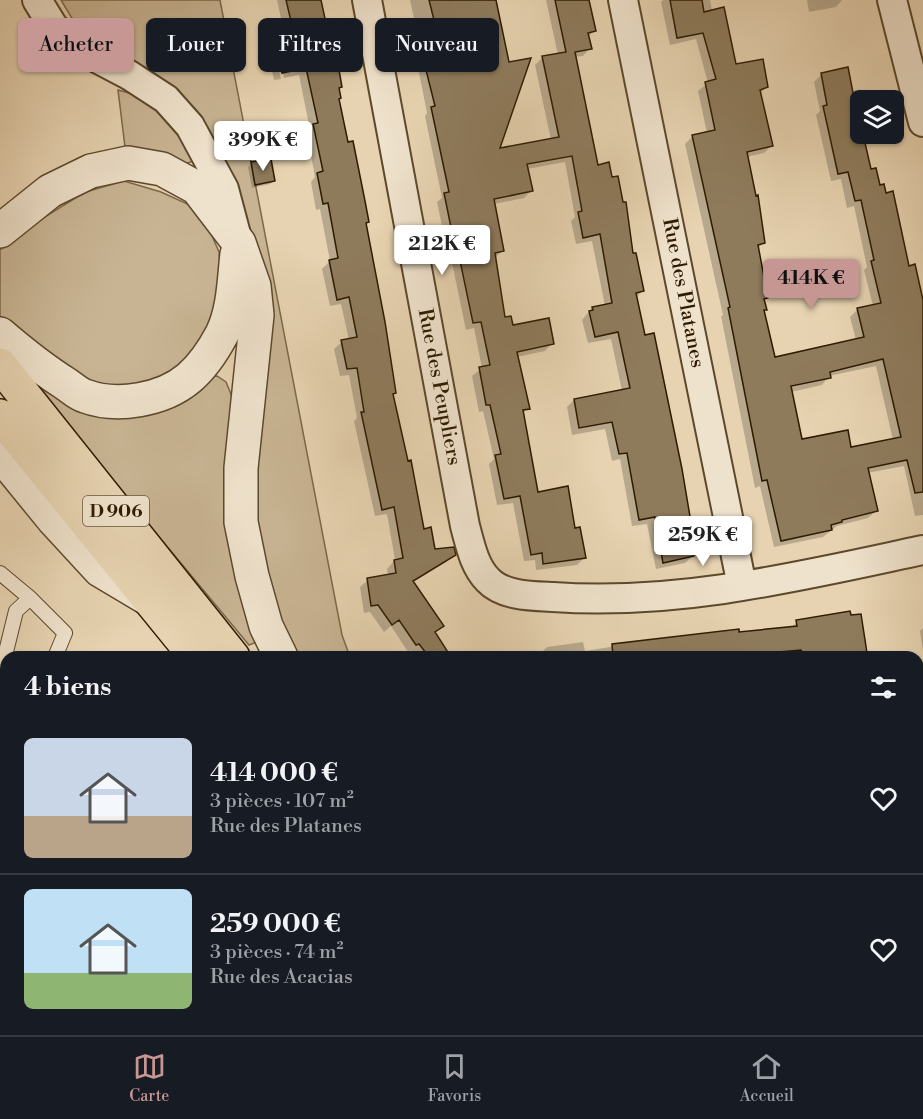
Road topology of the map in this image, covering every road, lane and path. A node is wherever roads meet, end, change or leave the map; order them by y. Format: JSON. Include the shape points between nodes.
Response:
{"nodes":[{"id":1,"x":37,"y":0,"type":"edge"},
{"id":2,"x":367,"y":0,"type":"edge"},
{"id":3,"x":623,"y":0,"type":"edge"},
{"id":4,"x":892,"y":0,"type":"edge"},
{"id":5,"x":923,"y":122,"type":"edge"},
{"id":6,"x":0,"y":231,"type":"edge"},
{"id":7,"x":239,"y":243,"type":"junction"},
{"id":8,"x":0,"y":334,"type":"edge"},
{"id":9,"x":0,"y":365,"type":"edge"},
{"id":10,"x":0,"y":416,"type":"edge"},
{"id":11,"x":0,"y":454,"type":"edge"},
{"id":12,"x":923,"y":550,"type":"edge"},
{"id":13,"x":3,"y":580,"type":"edge"},
{"id":14,"x":742,"y":586,"type":"junction"},
{"id":15,"x":30,"y":598,"type":"junction"},
{"id":16,"x":151,"y":601,"type":"junction"},
{"id":17,"x":6,"y":651,"type":"edge"},
{"id":18,"x":58,"y":651,"type":"edge"},
{"id":19,"x":190,"y":651,"type":"edge"},
{"id":20,"x":228,"y":651,"type":"edge"},
{"id":21,"x":278,"y":651,"type":"edge"}],
"edges":[{"from":1,"to":7,"type":"street","via":[[53,26],[72,45],[166,99],[190,126],[224,189]]},
{"from":2,"to":14,"type":"street","name":"Rue des Peupliers","via":[[465,526],[476,561],[488,581],[506,591],[586,600]]},
{"from":3,"to":14,"type":"street","name":"Rue des Platanes"},
{"from":4,"to":5,"type":"street"},
{"from":6,"to":7,"type":"street","via":[[50,191],[91,171],[128,163],[162,169],[197,188]]},
{"from":7,"to":8,"type":"street","via":[[231,310],[222,334],[190,377],[167,391],[115,402],[84,396],[33,363]]},
{"from":7,"to":21,"type":"street","via":[[254,286],[257,315],[241,468],[241,522],[266,626]]},
{"from":9,"to":20,"type":"main road","number":"D 906"},
{"from":10,"to":16,"type":"main road","number":"D 906"},
{"from":11,"to":16,"type":"street","via":[[100,570]]},
{"from":12,"to":14,"type":"street"},
{"from":13,"to":15,"type":"lane"},
{"from":15,"to":17,"type":"lane","via":[[16,610]]},
{"from":15,"to":18,"type":"lane","via":[[65,633]]},
{"from":16,"to":19,"type":"main road","number":"D 906"}]}
